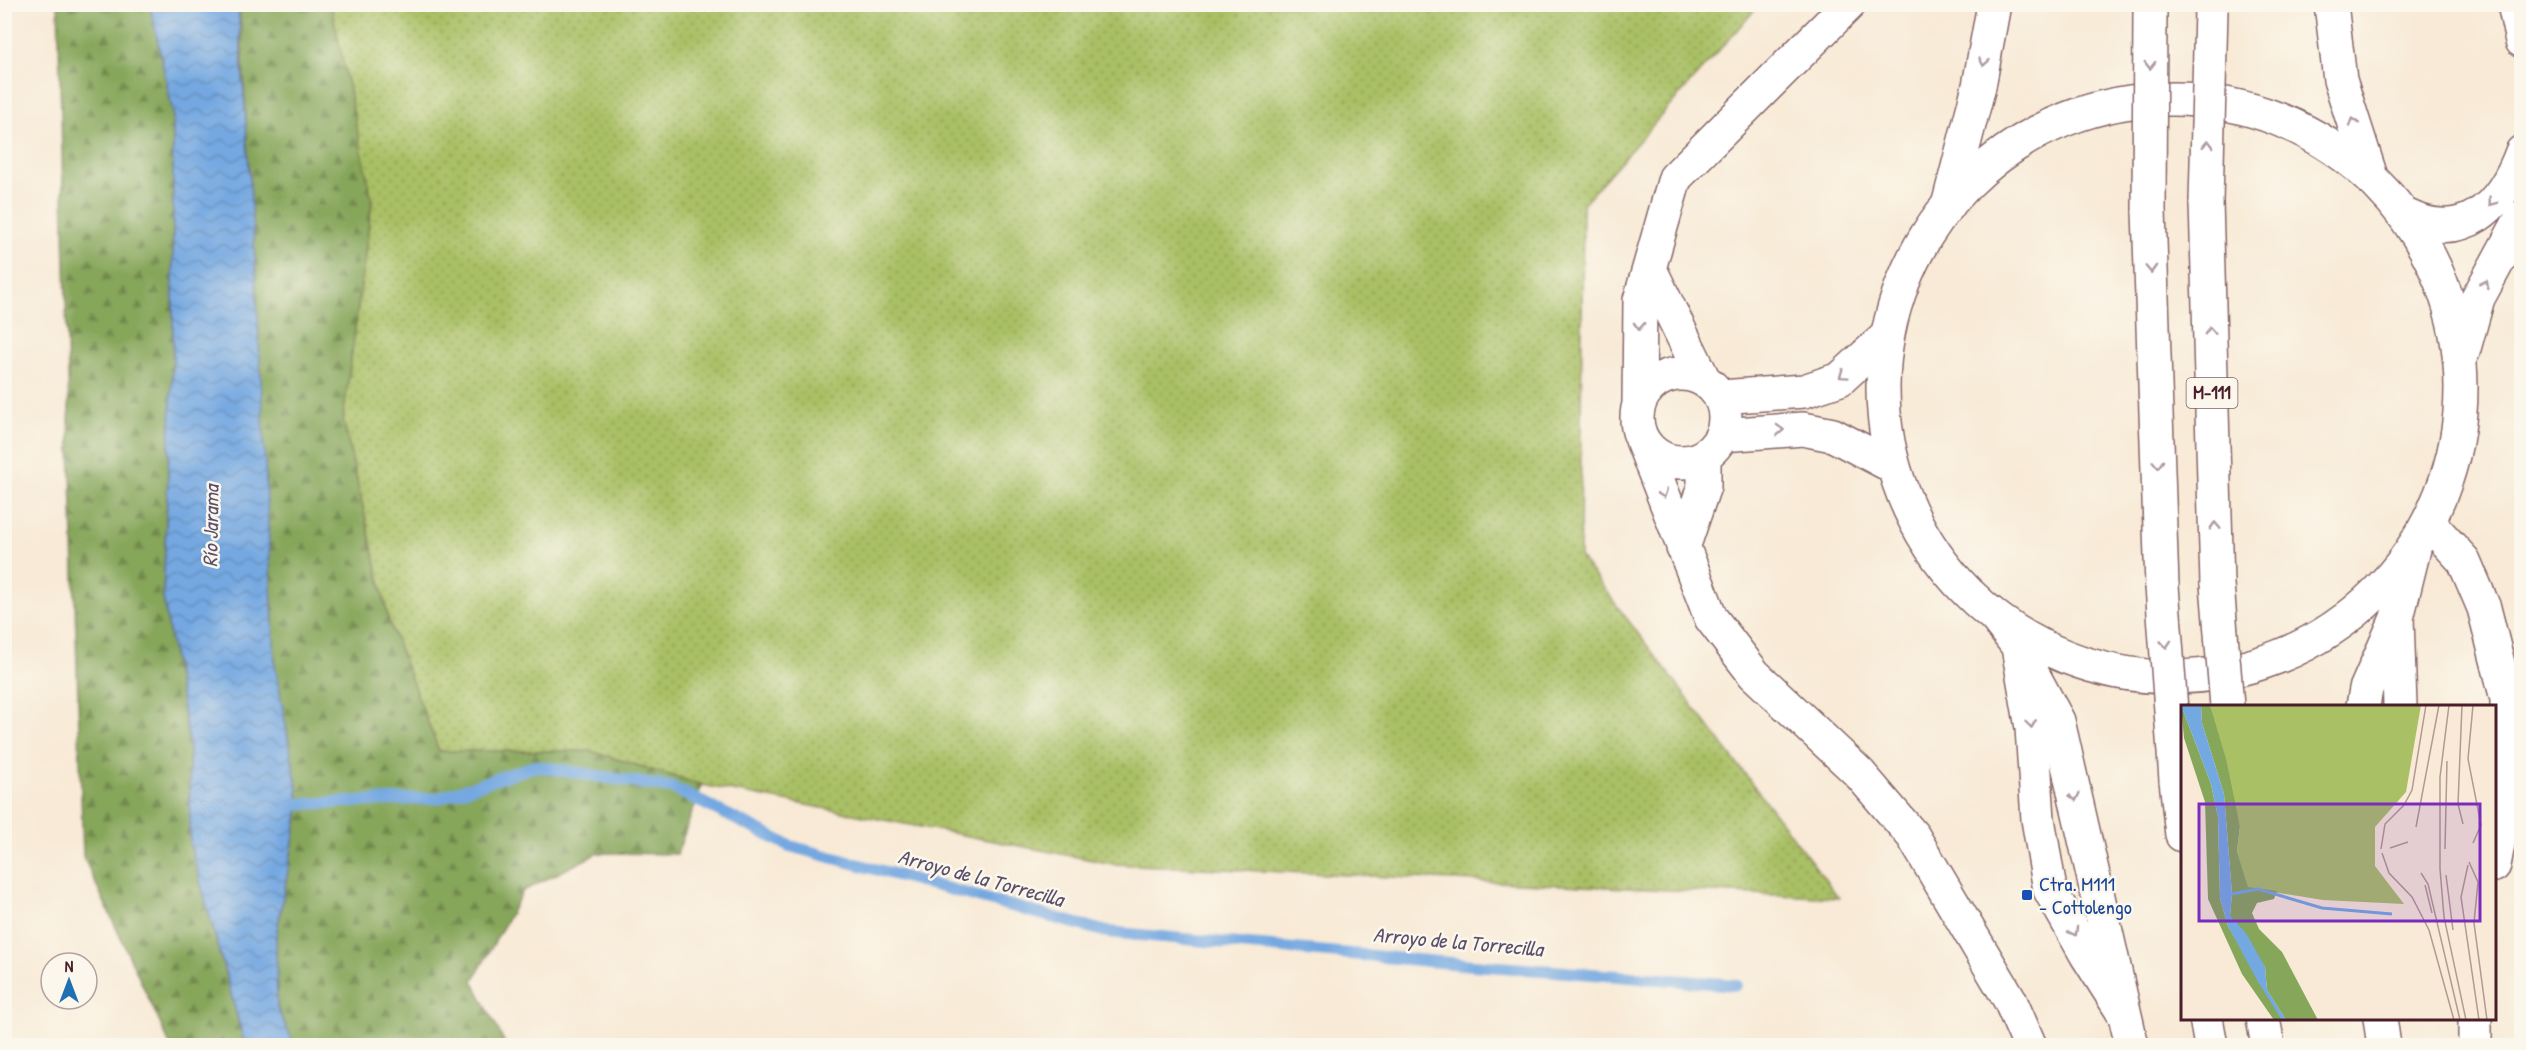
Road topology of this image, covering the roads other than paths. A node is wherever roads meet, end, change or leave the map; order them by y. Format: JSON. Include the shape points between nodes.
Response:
{"nodes":[{"id":1,"x":1849,"y":4,"type":"edge"},
{"id":2,"x":1994,"y":4,"type":"edge"},
{"id":3,"x":2331,"y":4,"type":"edge"},
{"id":4,"x":2514,"y":4,"type":"edge"},
{"id":5,"x":2150,"y":6,"type":"edge"},
{"id":6,"x":2211,"y":7,"type":"edge"},
{"id":7,"x":2522,"y":41,"type":"edge"},
{"id":8,"x":2522,"y":152,"type":"edge"},
{"id":9,"x":2371,"y":177,"type":"junction"},
{"id":10,"x":1948,"y":206,"type":"junction"},
{"id":11,"x":2405,"y":215,"type":"junction"},
{"id":12,"x":2522,"y":217,"type":"edge"},
{"id":13,"x":1650,"y":269,"type":"junction"},
{"id":14,"x":1886,"y":337,"type":"junction"},
{"id":15,"x":2461,"y":359,"type":"junction"},
{"id":16,"x":1712,"y":389,"type":"junction"},
{"id":17,"x":1639,"y":403,"type":"junction"},
{"id":18,"x":1642,"y":440,"type":"junction"},
{"id":19,"x":1713,"y":446,"type":"junction"},
{"id":20,"x":1892,"y":466,"type":"junction"},
{"id":21,"x":2422,"y":537,"type":"junction"},
{"id":22,"x":1683,"y":549,"type":"junction"},
{"id":23,"x":2397,"y":618,"type":"junction"},
{"id":24,"x":1997,"y":620,"type":"junction"},
{"id":25,"x":2017,"y":645,"type":"junction"},
{"id":26,"x":2227,"y":705,"type":"edge"},
{"id":27,"x":2362,"y":705,"type":"edge"},
{"id":28,"x":2400,"y":705,"type":"edge"},
{"id":29,"x":2181,"y":826,"type":"edge"},
{"id":30,"x":2496,"y":855,"type":"edge"},
{"id":31,"x":2205,"y":1020,"type":"edge"},
{"id":32,"x":2263,"y":1020,"type":"edge"},
{"id":33,"x":2380,"y":1020,"type":"edge"},
{"id":34,"x":2475,"y":1020,"type":"edge"},
{"id":35,"x":2129,"y":1031,"type":"edge"},
{"id":36,"x":2030,"y":1046,"type":"edge"},
{"id":37,"x":2211,"y":1046,"type":"edge"},
{"id":38,"x":2268,"y":1046,"type":"edge"},
{"id":39,"x":2384,"y":1046,"type":"edge"},
{"id":40,"x":2475,"y":1046,"type":"edge"}],
"edges":[{"from":1,"to":13,"type":"main road","via":[[1675,178]]},
{"from":2,"to":10,"type":"main road","one_way":true,"via":[[1979,86]]},
{"from":9,"to":3,"type":"main road","one_way":true,"via":[[2340,80]]},
{"from":4,"to":7,"type":"main road"},
{"from":5,"to":29,"type":"main road","one_way":true,"bridge":true,"via":[[2149,211],[2162,586]]},
{"from":26,"to":6,"type":"main road","number":"M-111","one_way":true,"bridge":true,"via":[[2217,584],[2206,202]]},
{"from":8,"to":11,"type":"main road","one_way":true,"via":[[2506,183],[2486,209],[2464,224],[2441,227]]},
{"from":9,"to":10,"type":"main road","via":[[2331,146],[2286,122],[2238,106],[2181,99],[2117,99],[2083,107],[2004,152]]},
{"from":9,"to":11,"type":"main road"},
{"from":10,"to":14,"type":"main road","via":[[1925,234],[1900,285]]},
{"from":11,"to":15,"type":"main road","via":[[2437,271],[2452,310]]},
{"from":15,"to":12,"type":"main road","one_way":true,"via":[[2478,298]]},
{"from":13,"to":16,"type":"main road"},
{"from":13,"to":17,"type":"main road","one_way":true,"via":[[1640,300]]},
{"from":14,"to":16,"type":"main road","one_way":true,"via":[[1840,379],[1804,392]]},
{"from":14,"to":20,"type":"main road","via":[[1881,391]]},
{"from":15,"to":21,"type":"main road","via":[[2462,412],[2452,464]]},
{"from":16,"to":17,"type":"main road","via":[[1689,375],[1673,375],[1659,380]]},
{"from":16,"to":19,"type":"main road","via":[[1725,422]]},
{"from":17,"to":18,"type":"main road","via":[[1637,428]]},
{"from":18,"to":19,"type":"main road","via":[[1663,459],[1677,462],[1691,461]]},
{"from":18,"to":22,"type":"main road","one_way":true},
{"from":19,"to":20,"type":"main road","one_way":true,"via":[[1803,429],[1833,435]]},
{"from":19,"to":22,"type":"main road"},
{"from":20,"to":24,"type":"main road","via":[[1920,532],[1954,580]]},
{"from":21,"to":23,"type":"main road"},
{"from":21,"to":24,"type":"main road","via":[[2373,597],[2323,636],[2271,660],[2199,677],[2146,677],[2095,667],[2044,648]]},
{"from":21,"to":30,"type":"main road","via":[[2464,561],[2484,608],[2507,699],[2508,792]]},
{"from":22,"to":36,"type":"main road","via":[[1711,618],[1733,648],[1754,674],[1859,773],[1913,836],[2010,1000]]},
{"from":23,"to":27,"type":"main road"},
{"from":23,"to":28,"type":"main road"},
{"from":24,"to":25,"type":"main road"},
{"from":25,"to":35,"type":"main road","one_way":true,"via":[[2058,721]]},
{"from":25,"to":35,"type":"main road","one_way":true,"via":[[2032,728],[2038,819],[2050,890]]},
{"from":31,"to":37,"type":"main road"},
{"from":32,"to":38,"type":"main road"},
{"from":33,"to":39,"type":"main road"},
{"from":34,"to":40,"type":"main road"}]}
